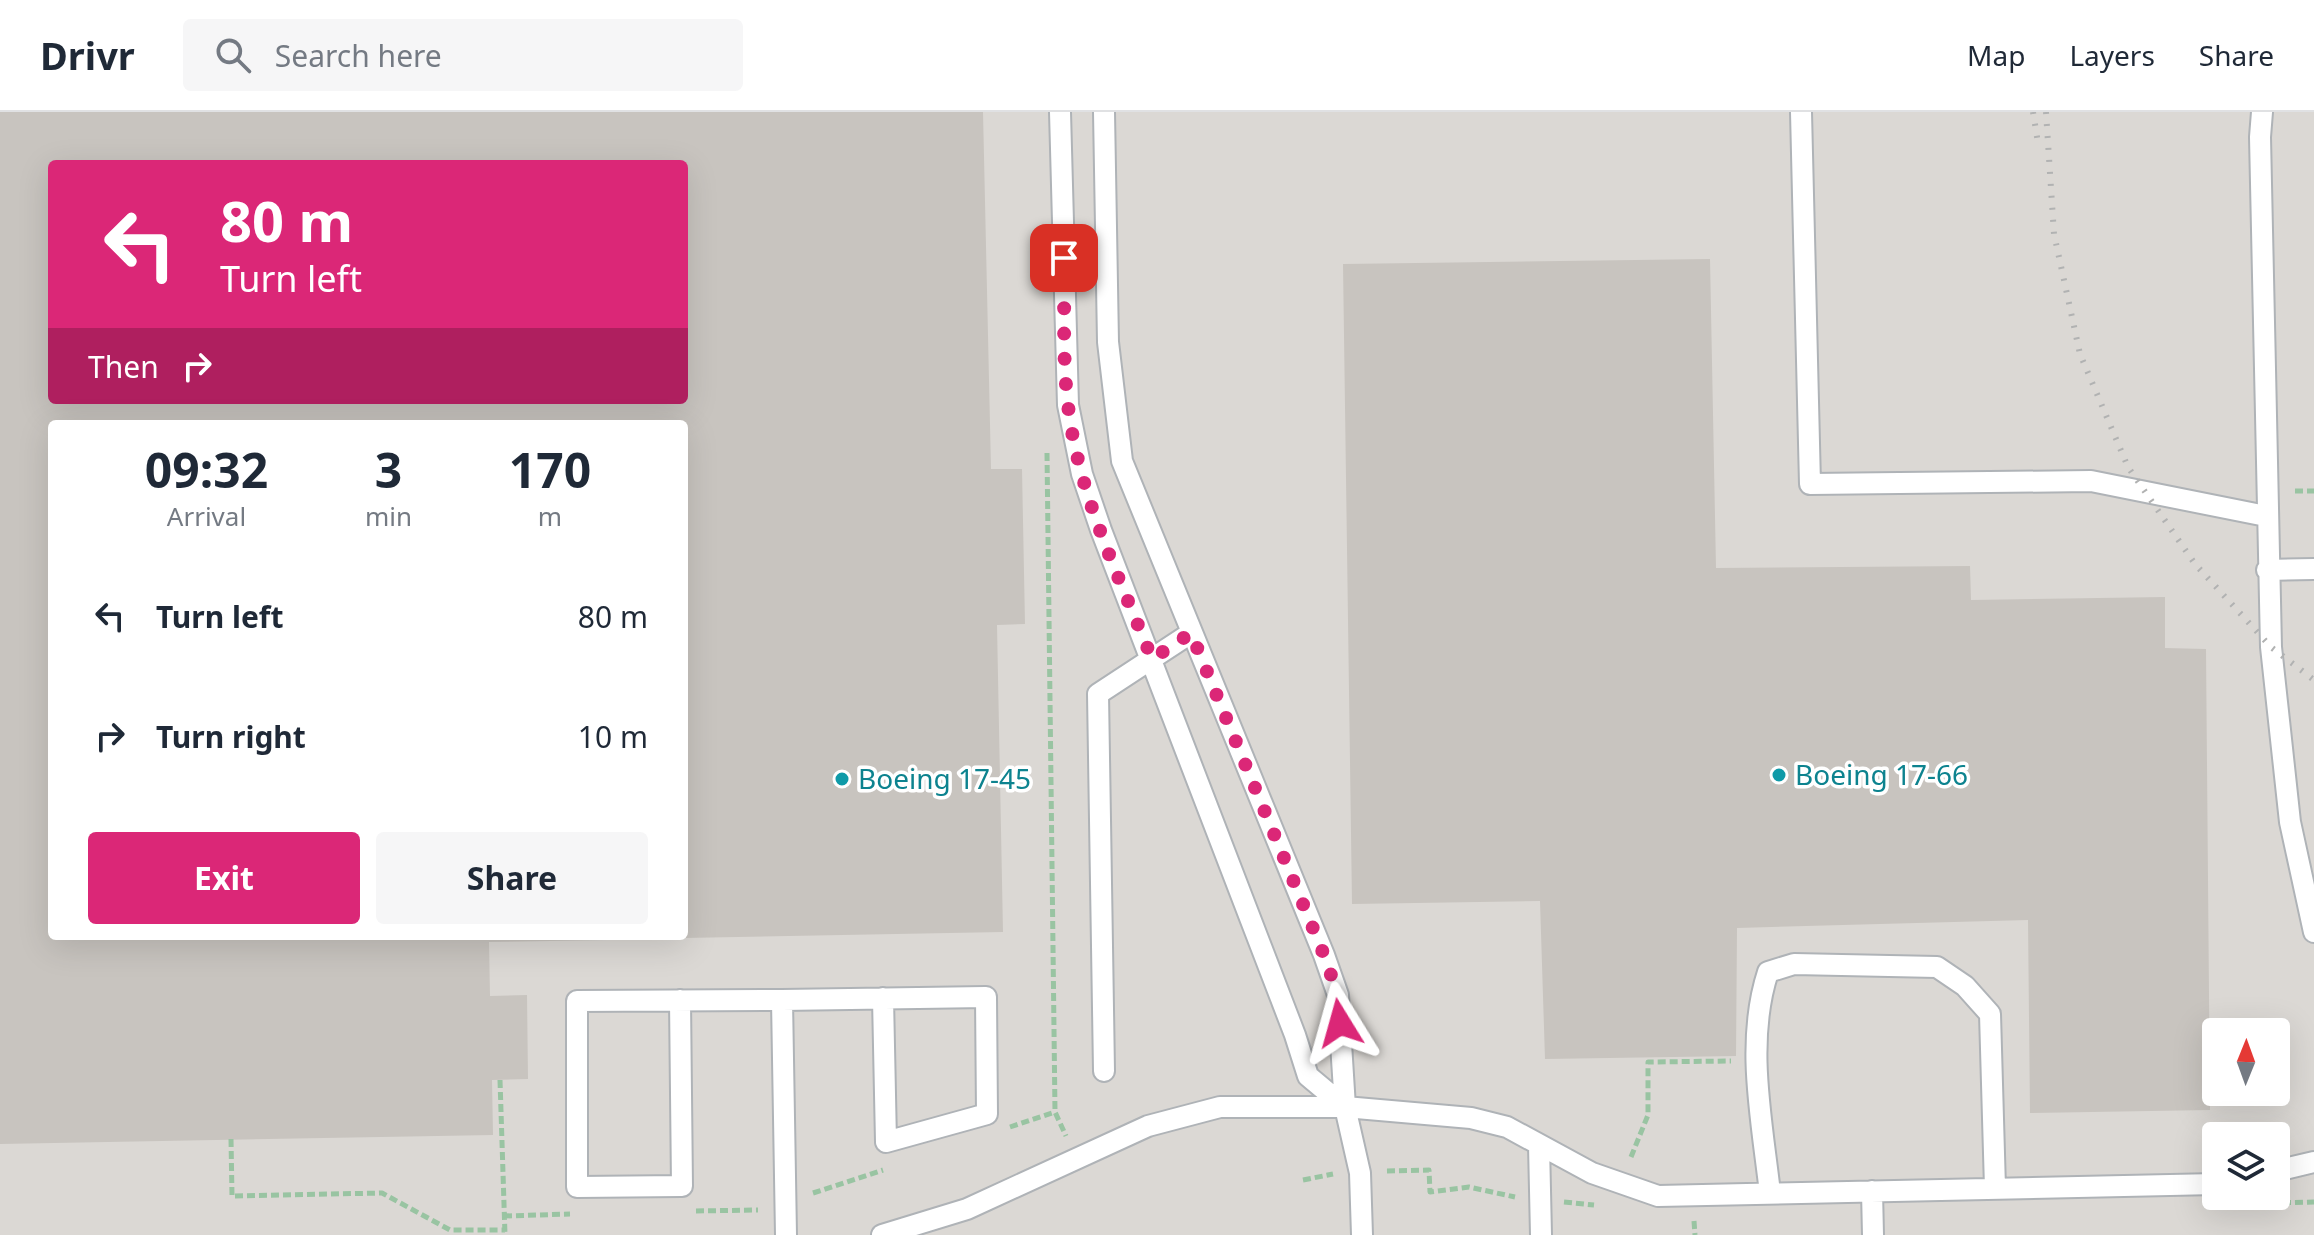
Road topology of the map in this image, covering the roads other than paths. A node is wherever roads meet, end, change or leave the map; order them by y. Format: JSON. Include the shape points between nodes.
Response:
{"nodes":[{"id":1,"x":1060,"y":112,"type":"edge"},
{"id":2,"x":1104,"y":112,"type":"edge"},
{"id":3,"x":1801,"y":112,"type":"edge"},
{"id":4,"x":2262,"y":112,"type":"edge"},
{"id":5,"x":2266,"y":516,"type":"junction"},
{"id":6,"x":2314,"y":569,"type":"edge"},
{"id":7,"x":2267,"y":570,"type":"junction"},
{"id":8,"x":1191,"y":633,"type":"junction"},
{"id":9,"x":1152,"y":659,"type":"junction"},
{"id":10,"x":2314,"y":932,"type":"edge"},
{"id":11,"x":883,"y":998,"type":"junction"},
{"id":12,"x":680,"y":1000,"type":"junction"},
{"id":13,"x":782,"y":1000,"type":"junction"},
{"id":14,"x":1104,"y":1071,"type":"dead end"},
{"id":15,"x":1345,"y":1107,"type":"junction"},
{"id":16,"x":1539,"y":1145,"type":"junction"},
{"id":17,"x":2314,"y":1162,"type":"edge"},
{"id":18,"x":2290,"y":1168,"type":"edge"},
{"id":19,"x":2202,"y":1184,"type":"edge"},
{"id":20,"x":1995,"y":1188,"type":"junction"},
{"id":21,"x":1872,"y":1191,"type":"junction"},
{"id":22,"x":1770,"y":1193,"type":"junction"},
{"id":23,"x":786,"y":1235,"type":"edge"},
{"id":24,"x":882,"y":1235,"type":"edge"},
{"id":25,"x":1362,"y":1235,"type":"edge"},
{"id":26,"x":1541,"y":1235,"type":"edge"},
{"id":27,"x":1873,"y":1235,"type":"edge"}],
"edges":[{"from":1,"to":9,"type":"lane","via":[[1068,405],[1087,488]]},
{"from":2,"to":8,"type":"lane","via":[[1108,342],[1122,461]]},
{"from":3,"to":5,"type":"lane","via":[[1810,484],[2091,481]]},
{"from":4,"to":5,"type":"lane"},
{"from":5,"to":7,"type":"lane"},
{"from":6,"to":7,"type":"lane"},
{"from":7,"to":10,"type":"lane","via":[[2290,822]]},
{"from":8,"to":9,"type":"lane"},
{"from":8,"to":15,"type":"lane","via":[[1338,995]]},
{"from":9,"to":14,"type":"lane","via":[[1098,694]]},
{"from":9,"to":15,"type":"lane","via":[[1308,1076]]},
{"from":11,"to":11,"type":"lane","via":[[986,997],[987,1114],[886,1142]]},
{"from":11,"to":13,"type":"lane"},
{"from":12,"to":12,"type":"lane","via":[[577,1001],[577,1187],[682,1186]]},
{"from":12,"to":13,"type":"lane"},
{"from":13,"to":23,"type":"lane"},
{"from":15,"to":16,"type":"lane","via":[[1471,1118],[1507,1127]]},
{"from":15,"to":24,"type":"lane","via":[[1220,1107],[1180,1116],[967,1209]]},
{"from":15,"to":25,"type":"lane","via":[[1360,1173]]},
{"from":16,"to":22,"type":"lane","via":[[1592,1173],[1658,1196]]},
{"from":16,"to":26,"type":"lane"},
{"from":17,"to":18,"type":"lane"},
{"from":19,"to":20,"type":"lane"},
{"from":20,"to":21,"type":"lane"},
{"from":20,"to":22,"type":"lane","via":[[1990,1014],[1965,986],[1937,967],[1794,964],[1768,972],[1760,995],[1756,1061]]},
{"from":21,"to":22,"type":"lane"},
{"from":21,"to":27,"type":"lane"}]}
